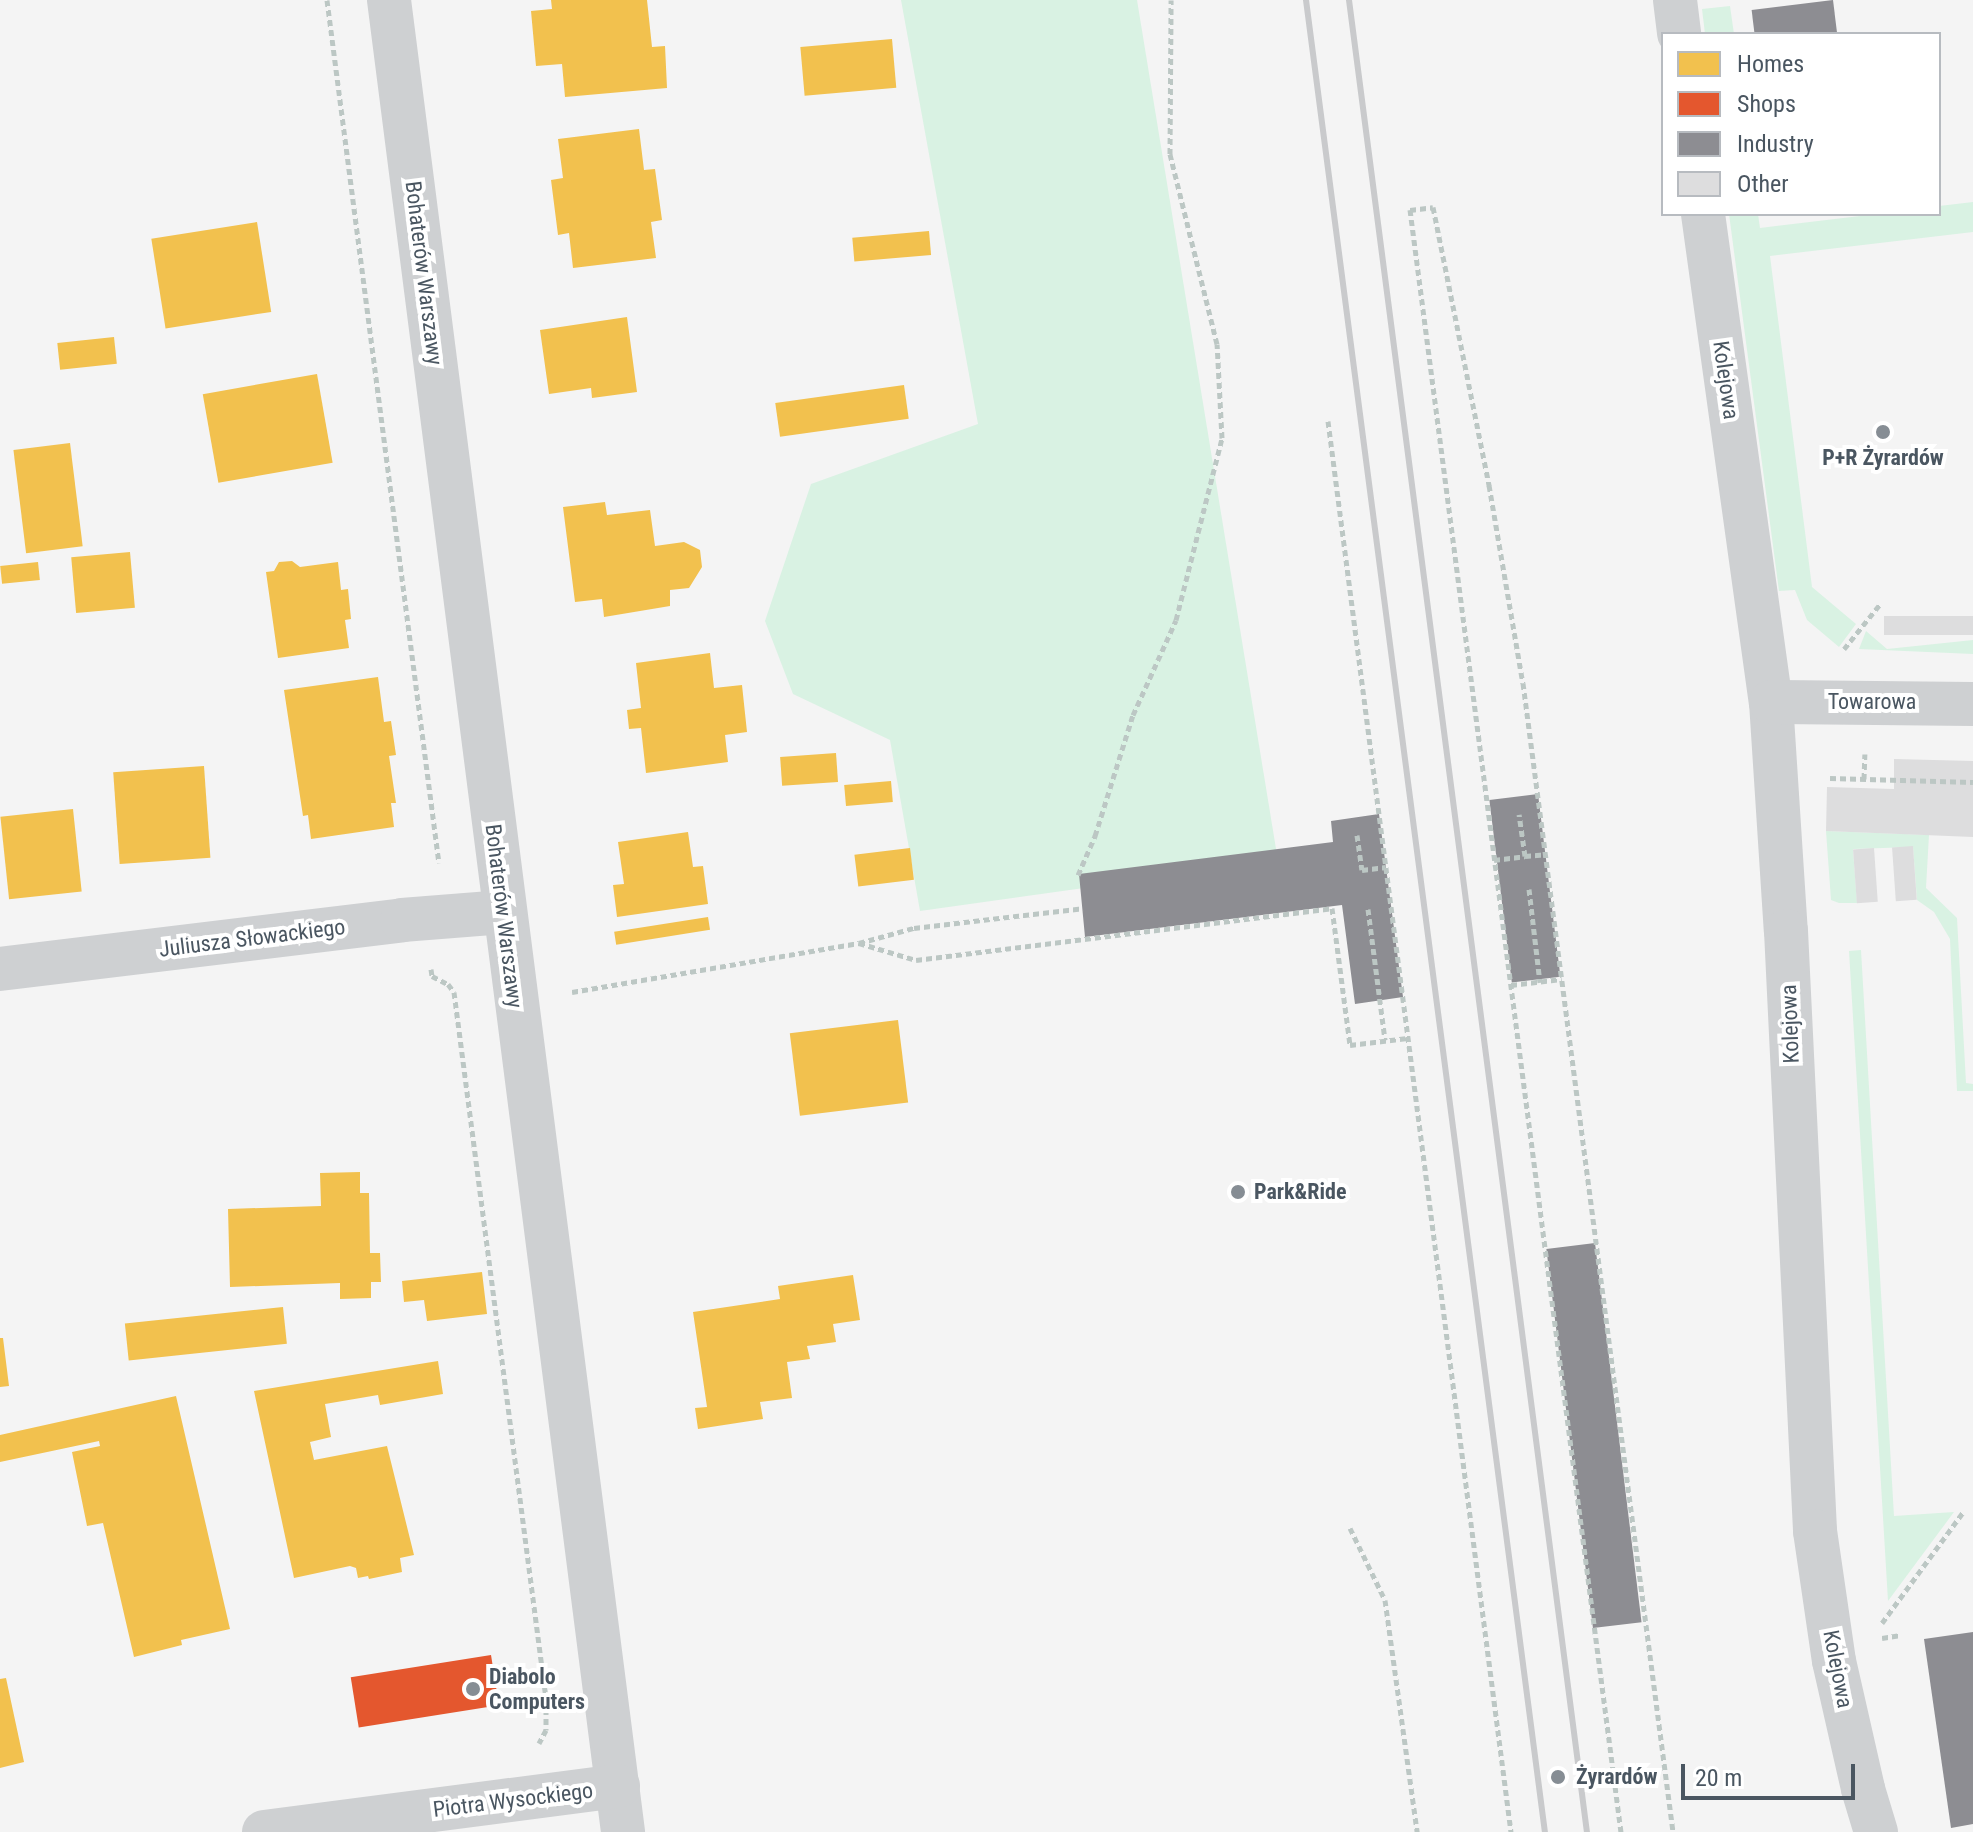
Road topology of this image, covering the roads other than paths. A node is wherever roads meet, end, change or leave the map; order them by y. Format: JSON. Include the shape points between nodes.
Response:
{"nodes":[{"id":1,"x":389,"y":0,"type":"edge"},
{"id":2,"x":1675,"y":0,"type":"edge"},
{"id":3,"x":1679,"y":32,"type":"edge"},
{"id":4,"x":1703,"y":216,"type":"edge"},
{"id":5,"x":1771,"y":702,"type":"junction"},
{"id":6,"x":1973,"y":704,"type":"edge"},
{"id":7,"x":504,"y":912,"type":"junction"},
{"id":8,"x":0,"y":969,"type":"edge"},
{"id":9,"x":618,"y":1786,"type":"junction"},
{"id":10,"x":264,"y":1832,"type":"edge"},
{"id":11,"x":623,"y":1832,"type":"edge"},
{"id":12,"x":1876,"y":1832,"type":"edge"}],
"edges":[{"from":1,"to":7,"type":"street","name":"Bohaterów Warszawy"},
{"from":2,"to":3,"type":"street"},
{"from":4,"to":5,"type":"street","name":"Kolejowa"},
{"from":5,"to":6,"type":"street","name":"Towarowa"},
{"from":5,"to":12,"type":"street","name":"Kolejowa","via":[[1815,1531],[1834,1661]]},
{"from":7,"to":8,"type":"street","name":"Juliusza Słowackiego"},
{"from":7,"to":9,"type":"street","name":"Bohaterów Warszawy"},
{"from":9,"to":10,"type":"street","name":"Piotra Wysockiego"},
{"from":9,"to":11,"type":"street","name":"Bohaterów Warszawy"}]}
